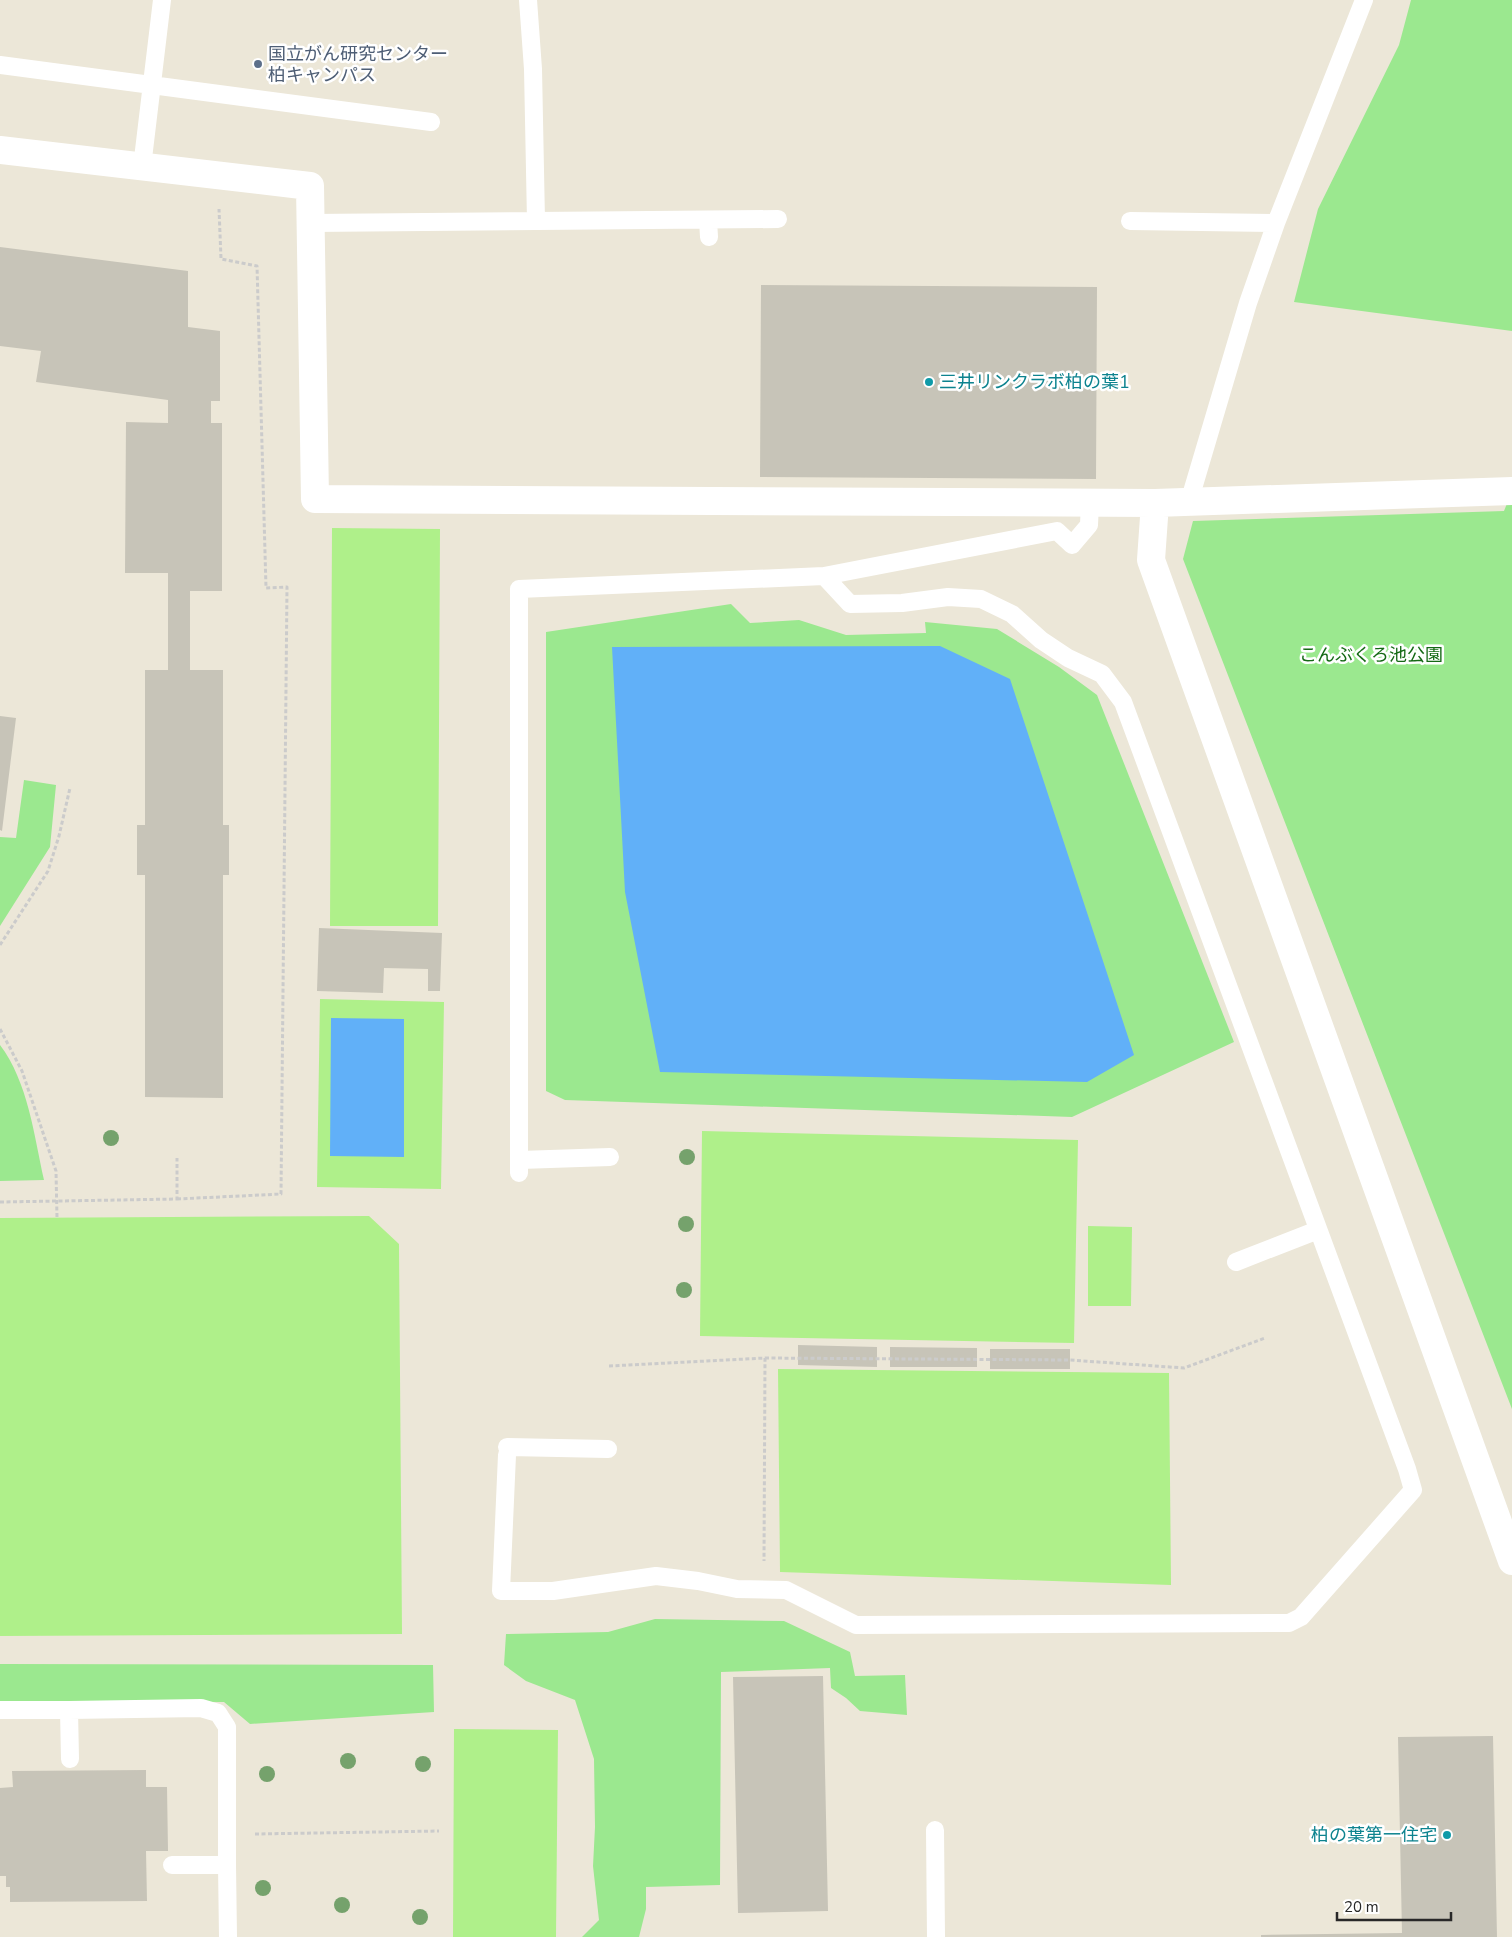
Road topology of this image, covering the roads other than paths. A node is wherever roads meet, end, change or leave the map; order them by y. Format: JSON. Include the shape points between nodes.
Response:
{"nodes":[{"id":1,"x":162,"y":0,"type":"edge"},
{"id":2,"x":528,"y":0,"type":"edge"},
{"id":3,"x":1364,"y":0,"type":"edge"},
{"id":4,"x":0,"y":65,"type":"edge"},
{"id":5,"x":152,"y":85,"type":"junction"},
{"id":6,"x":431,"y":122,"type":"dead end"},
{"id":7,"x":0,"y":150,"type":"edge"},
{"id":8,"x":142,"y":167,"type":"junction"},
{"id":9,"x":778,"y":219,"type":"dead end"},
{"id":10,"x":536,"y":222,"type":"junction"},
{"id":11,"x":1130,"y":222,"type":"dead end"},
{"id":12,"x":310,"y":223,"type":"junction"},
{"id":13,"x":1276,"y":223,"type":"junction"},
{"id":14,"x":1512,"y":490,"type":"edge"},
{"id":15,"x":1189,"y":502,"type":"junction"},
{"id":16,"x":1090,"y":503,"type":"junction"},
{"id":17,"x":1155,"y":503,"type":"junction"},
{"id":18,"x":824,"y":576,"type":"junction"},
{"id":19,"x":610,"y":1157,"type":"dead end"},
{"id":20,"x":1318,"y":1230,"type":"junction"},
{"id":21,"x":1236,"y":1262,"type":"dead end"},
{"id":22,"x":608,"y":1449,"type":"dead end"},
{"id":23,"x":1512,"y":1561,"type":"edge"},
{"id":24,"x":0,"y":1710,"type":"edge"},
{"id":25,"x":69,"y":1710,"type":"junction"},
{"id":26,"x":70,"y":1759,"type":"dead end"},
{"id":27,"x":935,"y":1830,"type":"dead end"},
{"id":28,"x":227,"y":1864,"type":"junction"},
{"id":29,"x":172,"y":1865,"type":"dead end"},
{"id":30,"x":228,"y":1937,"type":"edge"},
{"id":31,"x":936,"y":1937,"type":"edge"}],
"edges":[{"from":1,"to":5,"type":"lane"},
{"from":2,"to":10,"type":"lane","via":[[533,69]]},
{"from":3,"to":13,"type":"lane"},
{"from":4,"to":5,"type":"lane"},
{"from":5,"to":6,"type":"lane"},
{"from":5,"to":8,"type":"lane"},
{"from":7,"to":8,"type":"street"},
{"from":8,"to":12,"type":"street","via":[[310,186]]},
{"from":9,"to":10,"type":"lane","via":[[709,228],[621,228]]},
{"from":10,"to":12,"type":"lane"},
{"from":11,"to":13,"type":"lane"},
{"from":12,"to":16,"type":"street","via":[[315,499]]},
{"from":13,"to":15,"type":"lane","via":[[1248,302]]},
{"from":14,"to":15,"type":"street"},
{"from":15,"to":17,"type":"street"},
{"from":16,"to":17,"type":"street"},
{"from":16,"to":18,"type":"lane","via":[[1089,525],[1072,545],[1057,531]]},
{"from":17,"to":23,"type":"street","via":[[1151,560]]},
{"from":18,"to":19,"type":"lane","via":[[519,589],[520,1166]]},
{"from":18,"to":20,"type":"lane","via":[[850,604],[981,599],[1012,614],[1041,640],[1068,658],[1102,674],[1123,702]]},
{"from":20,"to":21,"type":"lane"},
{"from":20,"to":22,"type":"lane","via":[[1413,1490],[1301,1617],[1289,1623],[856,1624],[786,1590],[737,1589],[656,1576],[553,1591],[501,1591],[507,1451]]},
{"from":24,"to":25,"type":"lane"},
{"from":25,"to":26,"type":"lane"},
{"from":25,"to":28,"type":"lane","via":[[201,1708],[218,1713],[227,1728]]},
{"from":27,"to":31,"type":"lane"},
{"from":28,"to":29,"type":"lane"},
{"from":28,"to":30,"type":"lane"}]}
